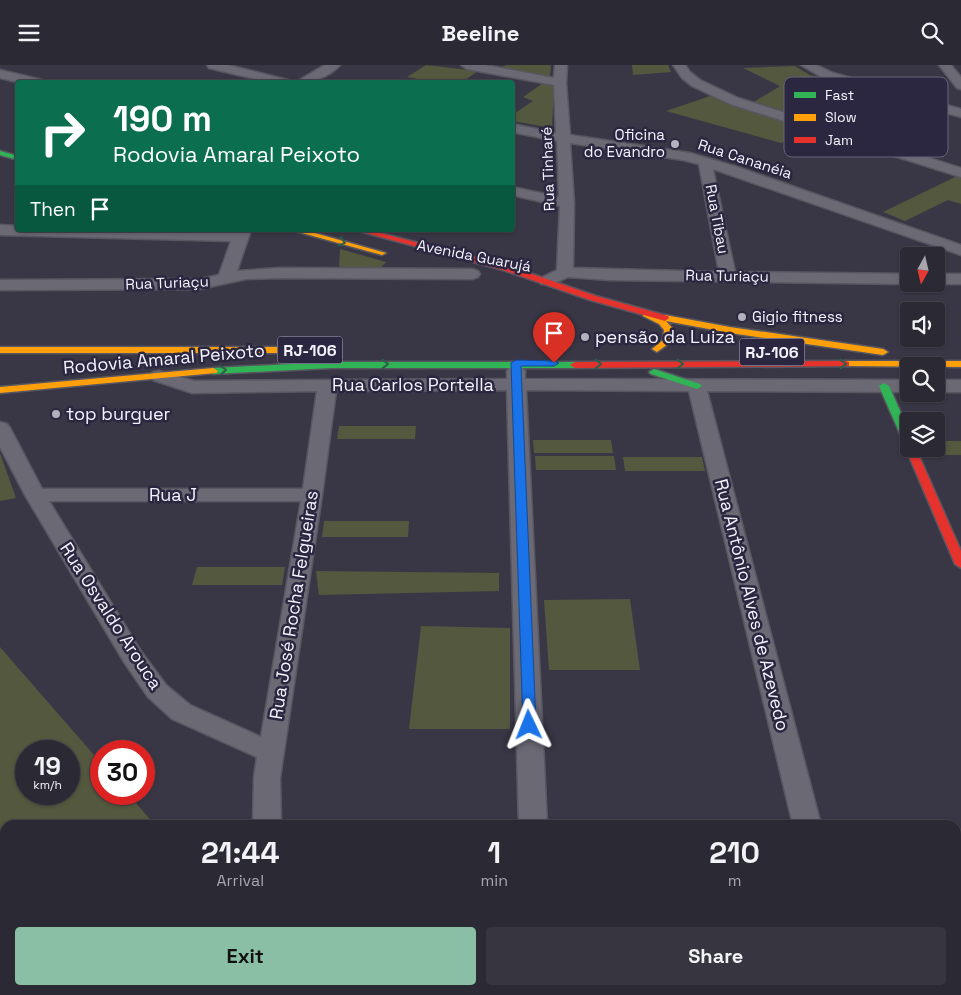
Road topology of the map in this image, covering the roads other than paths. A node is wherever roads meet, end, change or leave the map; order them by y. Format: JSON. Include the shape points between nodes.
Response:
{"nodes":[{"id":1,"x":212,"y":65,"type":"edge"},
{"id":2,"x":334,"y":65,"type":"edge"},
{"id":3,"x":467,"y":65,"type":"edge"},
{"id":4,"x":561,"y":65,"type":"edge"},
{"id":5,"x":680,"y":65,"type":"edge"},
{"id":6,"x":807,"y":65,"type":"edge"},
{"id":7,"x":945,"y":65,"type":"edge"},
{"id":8,"x":0,"y":74,"type":"edge"},
{"id":9,"x":833,"y":77,"type":"edge"},
{"id":10,"x":25,"y":80,"type":"edge"},
{"id":11,"x":277,"y":80,"type":"edge"},
{"id":12,"x":306,"y":80,"type":"edge"},
{"id":13,"x":560,"y":83,"type":"junction"},
{"id":14,"x":961,"y":85,"type":"edge"},
{"id":15,"x":961,"y":101,"type":"edge"},
{"id":16,"x":948,"y":102,"type":"edge"},
{"id":17,"x":948,"y":109,"type":"edge"},
{"id":18,"x":961,"y":113,"type":"edge"},
{"id":19,"x":784,"y":117,"type":"edge"},
{"id":20,"x":515,"y":129,"type":"edge"},
{"id":21,"x":564,"y":138,"type":"junction"},
{"id":22,"x":0,"y":153,"type":"edge"},
{"id":23,"x":15,"y":157,"type":"edge"},
{"id":24,"x":911,"y":157,"type":"edge"},
{"id":25,"x":706,"y":162,"type":"junction"},
{"id":26,"x":961,"y":173,"type":"edge"},
{"id":27,"x":515,"y":192,"type":"edge"},
{"id":28,"x":567,"y":203,"type":"junction"},
{"id":29,"x":0,"y":230,"type":"edge"},
{"id":30,"x":15,"y":230,"type":"edge"},
{"id":31,"x":161,"y":232,"type":"edge"},
{"id":32,"x":303,"y":232,"type":"edge"},
{"id":33,"x":367,"y":232,"type":"edge"},
{"id":34,"x":241,"y":233,"type":"edge"},
{"id":35,"x":428,"y":247,"type":"junction"},
{"id":36,"x":961,"y":250,"type":"edge"},
{"id":37,"x":397,"y":256,"type":"dead end"},
{"id":38,"x":417,"y":260,"type":"junction"},
{"id":39,"x":392,"y":273,"type":"junction"},
{"id":40,"x":477,"y":275,"type":"joint"},
{"id":41,"x":609,"y":275,"type":"junction"},
{"id":42,"x":728,"y":276,"type":"junction"},
{"id":43,"x":499,"y":278,"type":"dead end"},
{"id":44,"x":226,"y":279,"type":"junction"},
{"id":45,"x":900,"y":279,"type":"edge"},
{"id":46,"x":945,"y":279,"type":"edge"},
{"id":47,"x":961,"y":279,"type":"edge"},
{"id":48,"x":557,"y":280,"type":"junction"},
{"id":49,"x":0,"y":285,"type":"edge"},
{"id":50,"x":593,"y":298,"type":"junction"},
{"id":51,"x":646,"y":313,"type":"junction"},
{"id":52,"x":676,"y":349,"type":"dead end"},
{"id":53,"x":0,"y":350,"type":"edge"},
{"id":54,"x":86,"y":350,"type":"junction"},
{"id":55,"x":294,"y":350,"type":"dead end"},
{"id":56,"x":803,"y":352,"type":"dead end"},
{"id":57,"x":883,"y":352,"type":"junction"},
{"id":58,"x":961,"y":353,"type":"edge"},
{"id":59,"x":0,"y":356,"type":"edge"},
{"id":60,"x":631,"y":364,"type":"junction"},
{"id":61,"x":961,"y":364,"type":"edge"},
{"id":62,"x":199,"y":373,"type":"junction"},
{"id":63,"x":516,"y":374,"type":"junction"},
{"id":64,"x":159,"y":376,"type":"junction"},
{"id":65,"x":0,"y":381,"type":"edge"},
{"id":66,"x":327,"y":385,"type":"junction"},
{"id":67,"x":697,"y":385,"type":"junction"},
{"id":68,"x":900,"y":386,"type":"edge"},
{"id":69,"x":945,"y":386,"type":"edge"},
{"id":70,"x":961,"y":386,"type":"edge"},
{"id":71,"x":884,"y":387,"type":"junction"},
{"id":72,"x":0,"y":390,"type":"edge"},
{"id":73,"x":900,"y":423,"type":"edge"},
{"id":74,"x":0,"y":428,"type":"edge"},
{"id":75,"x":914,"y":457,"type":"edge"},
{"id":76,"x":35,"y":495,"type":"junction"},
{"id":77,"x":312,"y":495,"type":"junction"},
{"id":78,"x":961,"y":564,"type":"edge"},
{"id":79,"x":271,"y":752,"type":"junction"},
{"id":80,"x":267,"y":820,"type":"edge"},
{"id":81,"x":533,"y":820,"type":"edge"},
{"id":82,"x":806,"y":820,"type":"edge"}],
"edges":[{"from":1,"to":11,"type":"street"},
{"from":2,"to":12,"type":"street"},
{"from":3,"to":13,"type":"street"},
{"from":4,"to":13,"type":"street","name":"Rua Tinharé"},
{"from":5,"to":19,"type":"street","via":[[680,69],[696,83],[734,101]]},
{"from":6,"to":9,"type":"street"},
{"from":7,"to":14,"type":"street"},
{"from":8,"to":10,"type":"street"},
{"from":13,"to":21,"type":"street","name":"Rua Tinharé"},
{"from":15,"to":16,"type":"street"},
{"from":17,"to":18,"type":"street"},
{"from":20,"to":21,"type":"street","name":"Rua Cananéia"},
{"from":21,"to":25,"type":"street","name":"Rua Cananéia"},
{"from":21,"to":28,"type":"street","name":"Rua Tinharé"},
{"from":22,"to":23,"type":"main road"},
{"from":24,"to":26,"type":"street"},
{"from":25,"to":36,"type":"street","name":"Rua Cananéia"},
{"from":25,"to":42,"type":"street","name":"Rua Tibau"},
{"from":27,"to":28,"type":"street"},
{"from":28,"to":48,"type":"street","name":"Rua Tinharé"},
{"from":29,"to":30,"type":"street"},
{"from":31,"to":34,"type":"street"},
{"from":32,"to":37,"type":"main road","name":"Avenida Guarujá","one_way":true},
{"from":33,"to":35,"type":"main road","name":"Avenida Guarujá"},
{"from":34,"to":44,"type":"street"},
{"from":35,"to":38,"type":"main road"},
{"from":35,"to":48,"type":"main road","name":"Avenida Guarujá"},
{"from":38,"to":39,"type":"street","name":"Rua Turiaçu"},
{"from":38,"to":40,"type":"main road","name":"Avenida Guarujá"},
{"from":39,"to":40,"type":"street","name":"Rua Turiaçu"},
{"from":39,"to":44,"type":"street","name":"Rua Turiaçu","via":[[246,274]]},
{"from":41,"to":42,"type":"street","name":"Rua Turiaçu"},
{"from":41,"to":48,"type":"street","name":"Rua Turiaçu"},
{"from":41,"to":50,"type":"street"},
{"from":42,"to":45,"type":"street","name":"Rua Turiaçu"},
{"from":43,"to":48,"type":"main road","name":"Avenida Guarujá"},
{"from":44,"to":49,"type":"street","name":"Rua Turiaçu","via":[[200,284]]},
{"from":46,"to":47,"type":"street"},
{"from":48,"to":50,"type":"main road","name":"Avenida Guarujá"},
{"from":50,"to":51,"type":"main road","name":"Avenida Guarujá"},
{"from":51,"to":52,"type":"main road","name":"Avenida Guarujá","via":[[670,329],[667,341],[652,349]]},
{"from":51,"to":57,"type":"main road","name":"Avenida Guarujá","via":[[730,330]]},
{"from":53,"to":54,"type":"main road","name":"Rodovia Amaral Peixoto","number":"RJ-106"},
{"from":54,"to":55,"type":"main road","name":"Rodovia Amaral Peixoto","number":"RJ-106"},
{"from":54,"to":59,"type":"main road"},
{"from":56,"to":57,"type":"main road","number":"RJ-106"},
{"from":57,"to":58,"type":"main road","number":"RJ-106"},
{"from":60,"to":61,"type":"main road","name":"Rodovia Amaral Peixoto","number":"RJ-106","one_way":true},
{"from":63,"to":60,"type":"main road","name":"Rodovia Amaral Peixoto","number":"RJ-106","one_way":true},
{"from":60,"to":67,"type":"main road"},
{"from":62,"to":63,"type":"main road","name":"Rodovia Amaral Peixoto","number":"RJ-106","one_way":true,"via":[[331,365]]},
{"from":62,"to":64,"type":"main road","name":"Rodovia Amaral Peixoto","number":"RJ-106"},
{"from":62,"to":65,"type":"main road","via":[[167,370]]},
{"from":63,"to":66,"type":"street","name":"Rua Carlos Portella"},
{"from":63,"to":67,"type":"street","name":"Rua Carlos Portella"},
{"from":63,"to":81,"type":"street"},
{"from":64,"to":66,"type":"street","name":"Rua Carlos Portella","via":[[192,387]]},
{"from":64,"to":72,"type":"main road","name":"Rodovia Amaral Peixoto","number":"RJ-106"},
{"from":66,"to":77,"type":"street","name":"Rua José Rocha Felgueiras"},
{"from":67,"to":71,"type":"street","name":"Rua Carlos Portella"},
{"from":67,"to":82,"type":"street","name":"Rua Antônio Alves de Azevedo"},
{"from":68,"to":71,"type":"street","name":"Rua Carlos Portella"},
{"from":69,"to":70,"type":"street"},
{"from":71,"to":73,"type":"main road"},
{"from":74,"to":76,"type":"street","name":"Rua Osvaldo Arouca"},
{"from":75,"to":78,"type":"main road"},
{"from":76,"to":77,"type":"street","name":"Rua J"},
{"from":76,"to":79,"type":"street","name":"Rua Osvaldo Arouca","via":[[132,656],[157,691],[181,712]]},
{"from":77,"to":79,"type":"street","name":"Rua José Rocha Felgueiras"},
{"from":79,"to":80,"type":"street","name":"Rua José Rocha Felgueiras"}]}
